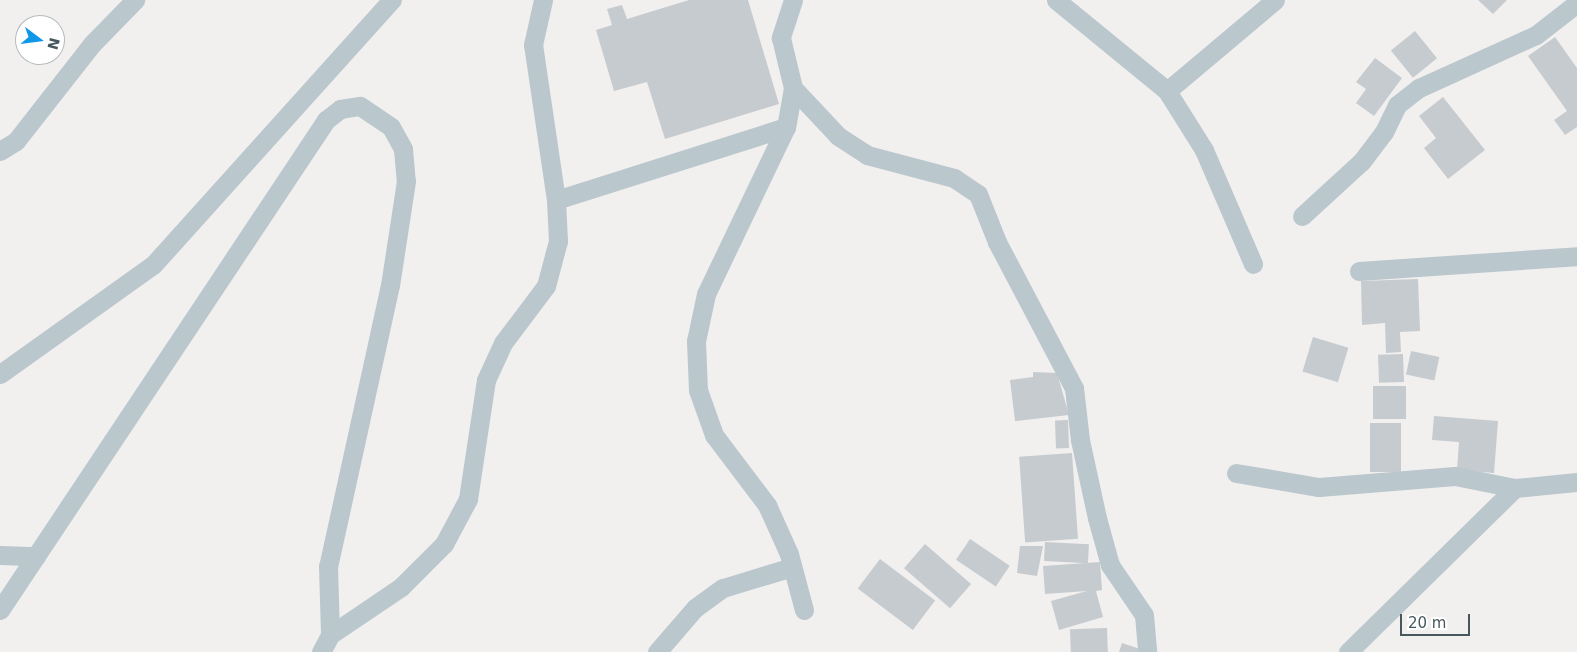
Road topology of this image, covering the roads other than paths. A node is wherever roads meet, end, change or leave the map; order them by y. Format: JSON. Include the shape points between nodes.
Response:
{"nodes":[{"id":1,"x":135,"y":0,"type":"edge"},
{"id":2,"x":392,"y":0,"type":"edge"},
{"id":3,"x":543,"y":0,"type":"edge"},
{"id":4,"x":793,"y":0,"type":"edge"},
{"id":5,"x":1056,"y":0,"type":"edge"},
{"id":6,"x":1275,"y":0,"type":"edge"},
{"id":7,"x":1577,"y":3,"type":"edge"},
{"id":8,"x":793,"y":88,"type":"junction"},
{"id":9,"x":1167,"y":91,"type":"junction"},
{"id":10,"x":786,"y":127,"type":"junction"},
{"id":11,"x":0,"y":151,"type":"edge"},
{"id":12,"x":556,"y":200,"type":"junction"},
{"id":13,"x":1302,"y":216,"type":"dead end"},
{"id":14,"x":1577,"y":256,"type":"edge"},
{"id":15,"x":1253,"y":264,"type":"dead end"},
{"id":16,"x":1359,"y":270,"type":"dead end"},
{"id":17,"x":0,"y":374,"type":"edge"},
{"id":18,"x":1236,"y":474,"type":"dead end"},
{"id":19,"x":1577,"y":482,"type":"edge"},
{"id":20,"x":1515,"y":488,"type":"junction"},
{"id":21,"x":0,"y":555,"type":"edge"},
{"id":22,"x":36,"y":556,"type":"junction"},
{"id":23,"x":792,"y":567,"type":"junction"},
{"id":24,"x":0,"y":610,"type":"edge"},
{"id":25,"x":804,"y":610,"type":"dead end"},
{"id":26,"x":330,"y":635,"type":"junction"},
{"id":27,"x":321,"y":652,"type":"edge"},
{"id":28,"x":657,"y":652,"type":"edge"},
{"id":29,"x":1147,"y":652,"type":"edge"},
{"id":30,"x":1348,"y":652,"type":"edge"}],
"edges":[{"from":1,"to":11,"type":"street","via":[[92,44],[16,141]]},
{"from":2,"to":17,"type":"street","via":[[154,264]]},
{"from":3,"to":12,"type":"street","via":[[533,45]]},
{"from":4,"to":8,"type":"street","via":[[781,38]]},
{"from":5,"to":9,"type":"street"},
{"from":6,"to":9,"type":"street"},
{"from":7,"to":13,"type":"street","via":[[1536,35],[1475,60],[1404,99],[1362,161]]},
{"from":8,"to":10,"type":"street"},
{"from":8,"to":29,"type":"street","via":[[838,136],[867,155],[954,178],[978,194],[997,242],[1074,388],[1080,440],[1097,518],[1110,565],[1144,615]]},
{"from":9,"to":15,"type":"street","via":[[1204,150]]},
{"from":10,"to":12,"type":"street"},
{"from":10,"to":23,"type":"street","via":[[706,294],[696,341],[698,390],[714,434],[767,505]]},
{"from":12,"to":26,"type":"street","via":[[558,242],[546,286],[503,343],[486,380],[468,499],[444,544],[401,587]]},
{"from":14,"to":16,"type":"street"},
{"from":18,"to":20,"type":"street","via":[[1319,487],[1455,476]]},
{"from":19,"to":20,"type":"street"},
{"from":20,"to":30,"type":"street"},
{"from":21,"to":22,"type":"street"},
{"from":22,"to":24,"type":"street"},
{"from":22,"to":26,"type":"street","via":[[326,120],[340,109],[360,106],[391,127],[403,149],[406,180],[390,284],[328,566]]},
{"from":23,"to":25,"type":"street"},
{"from":23,"to":28,"type":"street","via":[[723,588],[695,608]]},
{"from":26,"to":27,"type":"street"}]}
